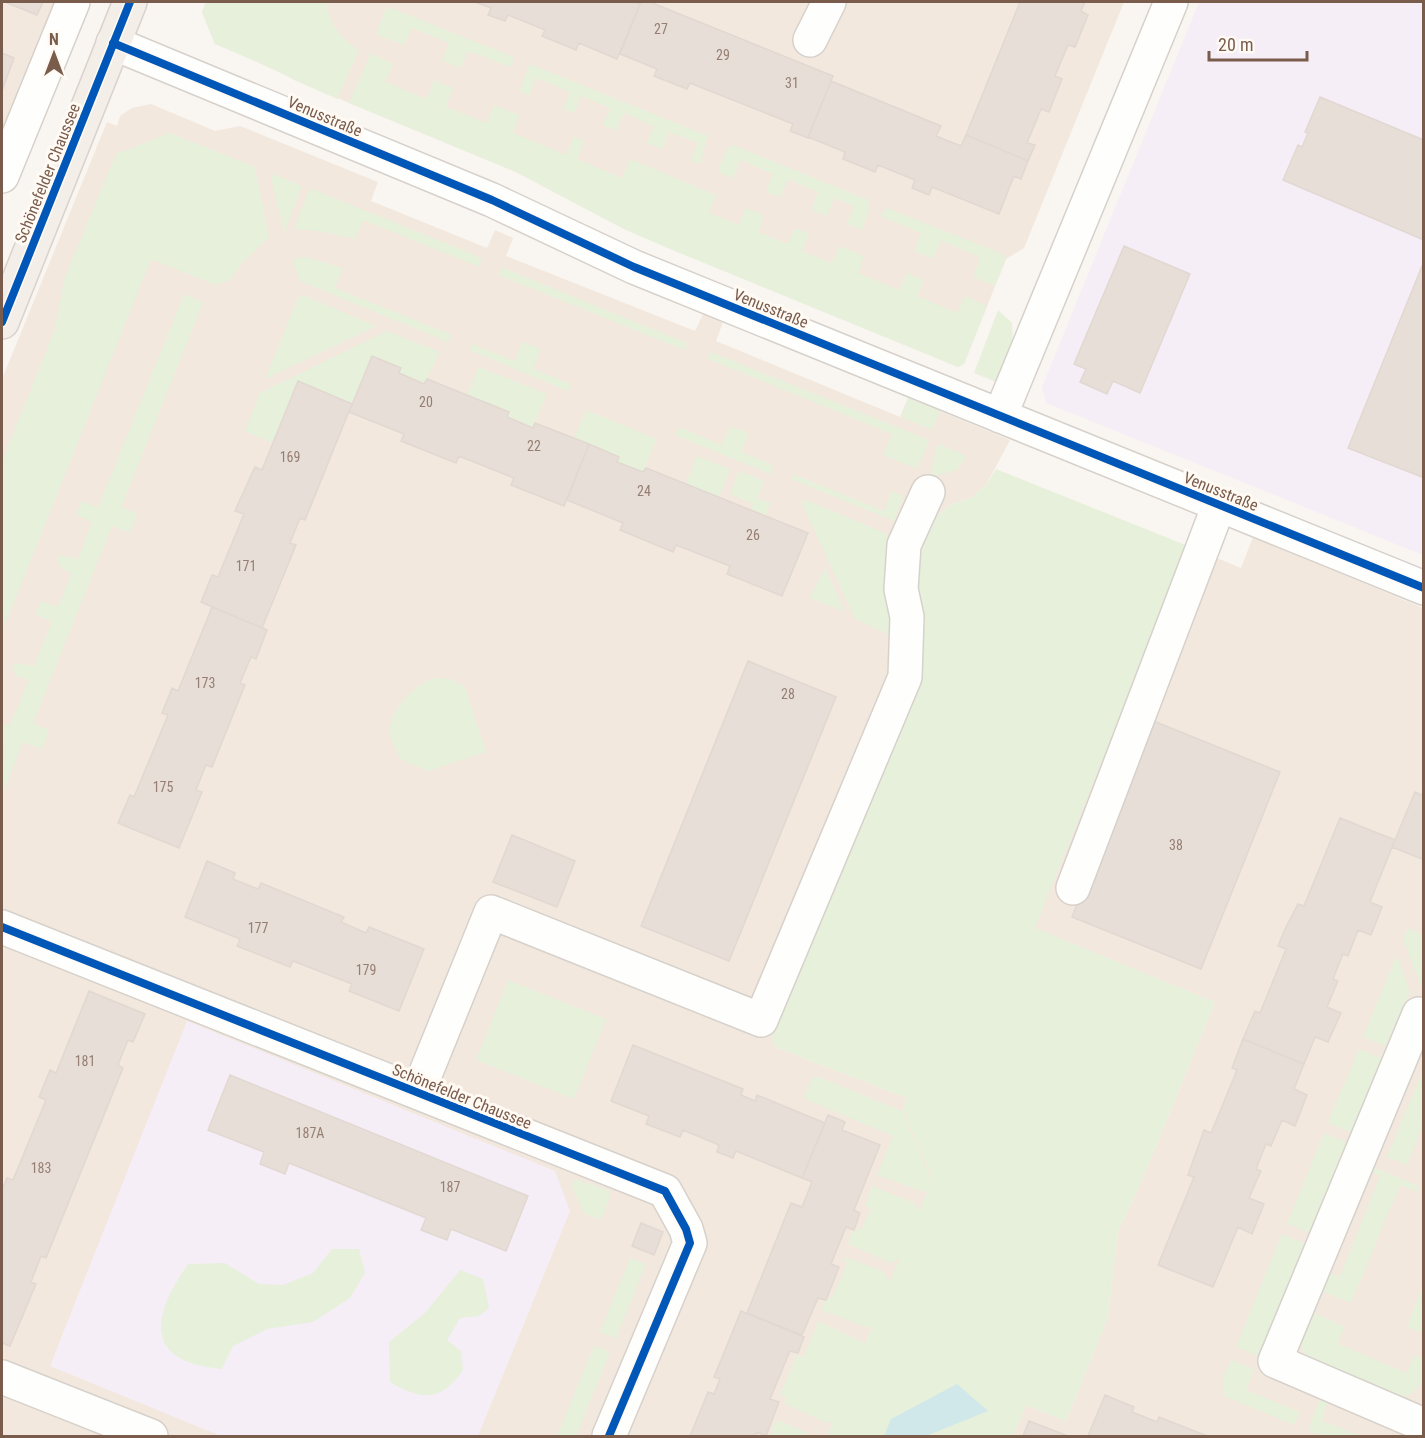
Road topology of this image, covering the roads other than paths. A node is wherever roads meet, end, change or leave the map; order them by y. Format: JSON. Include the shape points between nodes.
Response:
{"nodes":[{"id":1,"x":73,"y":2,"type":"edge"},
{"id":2,"x":130,"y":2,"type":"edge"},
{"id":3,"x":829,"y":2,"type":"edge"},
{"id":4,"x":1171,"y":2,"type":"edge"},
{"id":5,"x":810,"y":40,"type":"dead end"},
{"id":6,"x":113,"y":43,"type":"junction"},
{"id":7,"x":2,"y":176,"type":"edge"},
{"id":8,"x":2,"y":322,"type":"edge"},
{"id":9,"x":1000,"y":416,"type":"junction"},
{"id":10,"x":928,"y":492,"type":"dead end"},
{"id":11,"x":1219,"y":505,"type":"junction"},
{"id":12,"x":1424,"y":588,"type":"edge"},
{"id":13,"x":1073,"y":888,"type":"dead end"},
{"id":14,"x":2,"y":927,"type":"edge"},
{"id":15,"x":1424,"y":1016,"type":"edge"},
{"id":16,"x":418,"y":1092,"type":"junction"},
{"id":17,"x":2,"y":1377,"type":"edge"},
{"id":18,"x":1423,"y":1425,"type":"edge"},
{"id":19,"x":151,"y":1437,"type":"edge"},
{"id":20,"x":609,"y":1437,"type":"edge"}],
"edges":[{"from":1,"to":7,"type":"street"},
{"from":2,"to":6,"type":"main road","name":"Schönefelder Chaussee"},
{"from":3,"to":5,"type":"street"},
{"from":4,"to":9,"type":"street"},
{"from":6,"to":8,"type":"main road","name":"Schönefelder Chaussee"},
{"from":6,"to":9,"type":"street","name":"Venusstraße","via":[[492,200],[634,267]]},
{"from":9,"to":11,"type":"street","name":"Venusstraße"},
{"from":10,"to":16,"type":"street","via":[[904,545],[901,589],[907,617],[905,677],[761,1020],[491,912]]},
{"from":11,"to":12,"type":"street","name":"Venusstraße"},
{"from":11,"to":13,"type":"street"},
{"from":14,"to":16,"type":"street","name":"Schönefelder Chaussee"},
{"from":15,"to":18,"type":"street","via":[[1419,1014],[1275,1361]]},
{"from":16,"to":20,"type":"street","name":"Schönefelder Chaussee","via":[[665,1191],[671,1200],[690,1243]]},
{"from":17,"to":19,"type":"street"}]}
